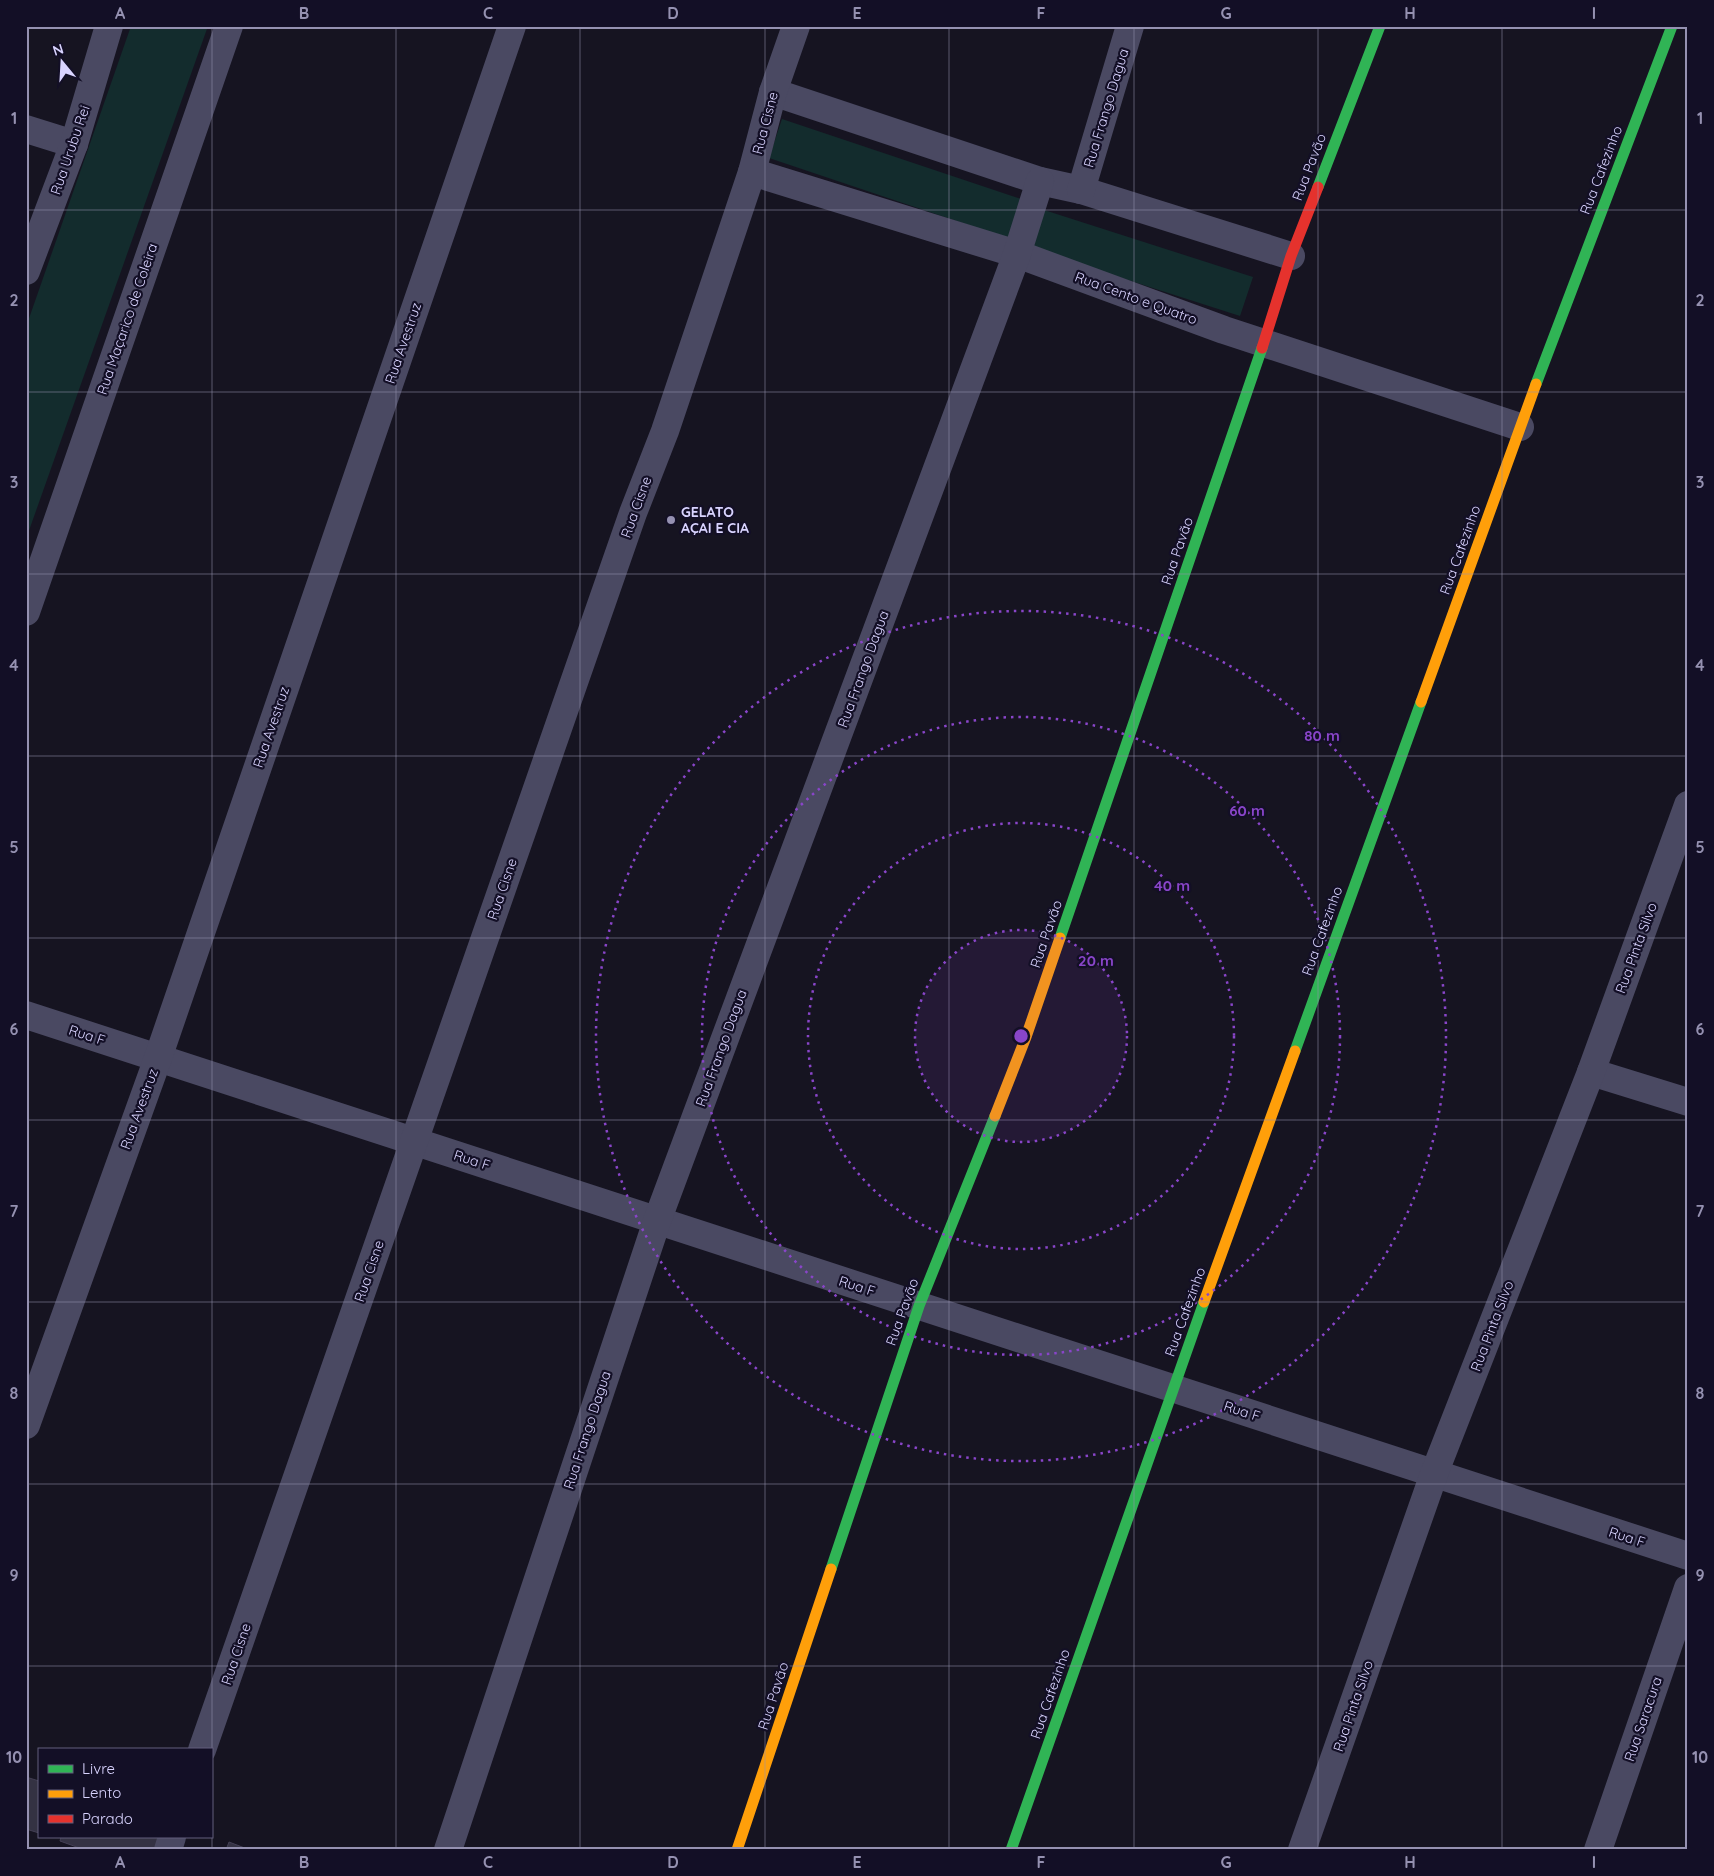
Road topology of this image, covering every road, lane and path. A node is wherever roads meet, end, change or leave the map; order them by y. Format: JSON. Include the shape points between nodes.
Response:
{"nodes":[{"id":1,"x":110,"y":26,"type":"edge"},
{"id":2,"x":229,"y":26,"type":"edge"},
{"id":3,"x":512,"y":26,"type":"edge"},
{"id":4,"x":796,"y":26,"type":"edge"},
{"id":5,"x":1130,"y":26,"type":"edge"},
{"id":6,"x":1380,"y":26,"type":"edge"},
{"id":7,"x":1672,"y":26,"type":"edge"},
{"id":8,"x":773,"y":92,"type":"junction"},
{"id":9,"x":26,"y":129,"type":"edge"},
{"id":10,"x":74,"y":144,"type":"junction"},
{"id":11,"x":752,"y":172,"type":"junction"},
{"id":12,"x":1040,"y":181,"type":"junction"},
{"id":13,"x":1081,"y":190,"type":"junction"},
{"id":14,"x":1017,"y":254,"type":"junction"},
{"id":15,"x":1291,"y":256,"type":"junction"},
{"id":16,"x":26,"y":271,"type":"edge"},
{"id":17,"x":1264,"y":342,"type":"junction"},
{"id":18,"x":1520,"y":427,"type":"junction"},
{"id":19,"x":26,"y":612,"type":"edge"},
{"id":20,"x":1688,"y":805,"type":"edge"},
{"id":21,"x":26,"y":1015,"type":"edge"},
{"id":22,"x":158,"y":1058,"type":"junction"},
{"id":23,"x":1591,"y":1072,"type":"junction"},
{"id":24,"x":1688,"y":1102,"type":"edge"},
{"id":25,"x":414,"y":1142,"type":"junction"},
{"id":26,"x":657,"y":1221,"type":"junction"},
{"id":27,"x":919,"y":1306,"type":"junction"},
{"id":28,"x":1173,"y":1389,"type":"junction"},
{"id":29,"x":26,"y":1425,"type":"edge"},
{"id":30,"x":1434,"y":1474,"type":"junction"},
{"id":31,"x":1688,"y":1556,"type":"edge"},
{"id":32,"x":1688,"y":1588,"type":"edge"},
{"id":33,"x":203,"y":1748,"type":"edge"},
{"id":34,"x":172,"y":1838,"type":"edge"},
{"id":35,"x":168,"y":1850,"type":"edge"},
{"id":36,"x":448,"y":1850,"type":"edge"},
{"id":37,"x":737,"y":1850,"type":"edge"},
{"id":38,"x":1011,"y":1850,"type":"edge"},
{"id":39,"x":1302,"y":1850,"type":"edge"},
{"id":40,"x":1598,"y":1850,"type":"edge"}],
"edges":[{"from":1,"to":10,"type":"street","name":"Rua Urubu Rei"},
{"from":2,"to":19,"type":"street","name":"Rua Maçarico de Coleira"},
{"from":3,"to":22,"type":"street","name":"Rua Avestruz"},
{"from":4,"to":8,"type":"street","name":"Rua Cisne"},
{"from":5,"to":13,"type":"street","name":"Rua Frango Dagua"},
{"from":6,"to":15,"type":"street","name":"Rua Pavão"},
{"from":7,"to":18,"type":"street","name":"Rua Cafezinho"},
{"from":8,"to":11,"type":"street","name":"Rua Cisne"},
{"from":8,"to":12,"type":"street"},
{"from":9,"to":10,"type":"street"},
{"from":10,"to":16,"type":"street","name":"Rua Urubu Rei"},
{"from":11,"to":14,"type":"street","name":"Rua Cento e Quatro"},
{"from":11,"to":25,"type":"street","name":"Rua Cisne","via":[[665,430],[633,513]]},
{"from":12,"to":13,"type":"street"},
{"from":12,"to":14,"type":"street","name":"Rua Frango Dagua"},
{"from":13,"to":15,"type":"street"},
{"from":14,"to":17,"type":"street","name":"Rua Cento e Quatro"},
{"from":14,"to":26,"type":"street","name":"Rua Frango Dagua"},
{"from":15,"to":17,"type":"street","name":"Rua Pavão"},
{"from":17,"to":18,"type":"street","name":"Rua Cento e Quatro"},
{"from":17,"to":27,"type":"street","name":"Rua Pavão","via":[[1026,1037]]},
{"from":18,"to":28,"type":"street","name":"Rua Cafezinho"},
{"from":20,"to":23,"type":"street","name":"Rua Pinta Silvo"},
{"from":21,"to":22,"type":"street","name":"Rua F"},
{"from":22,"to":25,"type":"street","name":"Rua F"},
{"from":22,"to":29,"type":"street","name":"Rua Avestruz"},
{"from":23,"to":24,"type":"street"},
{"from":23,"to":30,"type":"street","name":"Rua Pinta Silvo"},
{"from":25,"to":26,"type":"street","name":"Rua F"},
{"from":25,"to":33,"type":"street","name":"Rua Cisne"},
{"from":26,"to":27,"type":"street","name":"Rua F"},
{"from":26,"to":36,"type":"street","name":"Rua Frango Dagua"},
{"from":27,"to":28,"type":"street","name":"Rua F"},
{"from":27,"to":37,"type":"street","name":"Rua Pavão"},
{"from":28,"to":30,"type":"street","name":"Rua F"},
{"from":28,"to":38,"type":"street","name":"Rua Cafezinho"},
{"from":30,"to":31,"type":"street","name":"Rua F"},
{"from":30,"to":39,"type":"street","name":"Rua Pinta Silvo"},
{"from":32,"to":40,"type":"street","name":"Rua Saracura"},
{"from":34,"to":35,"type":"street"}]}
